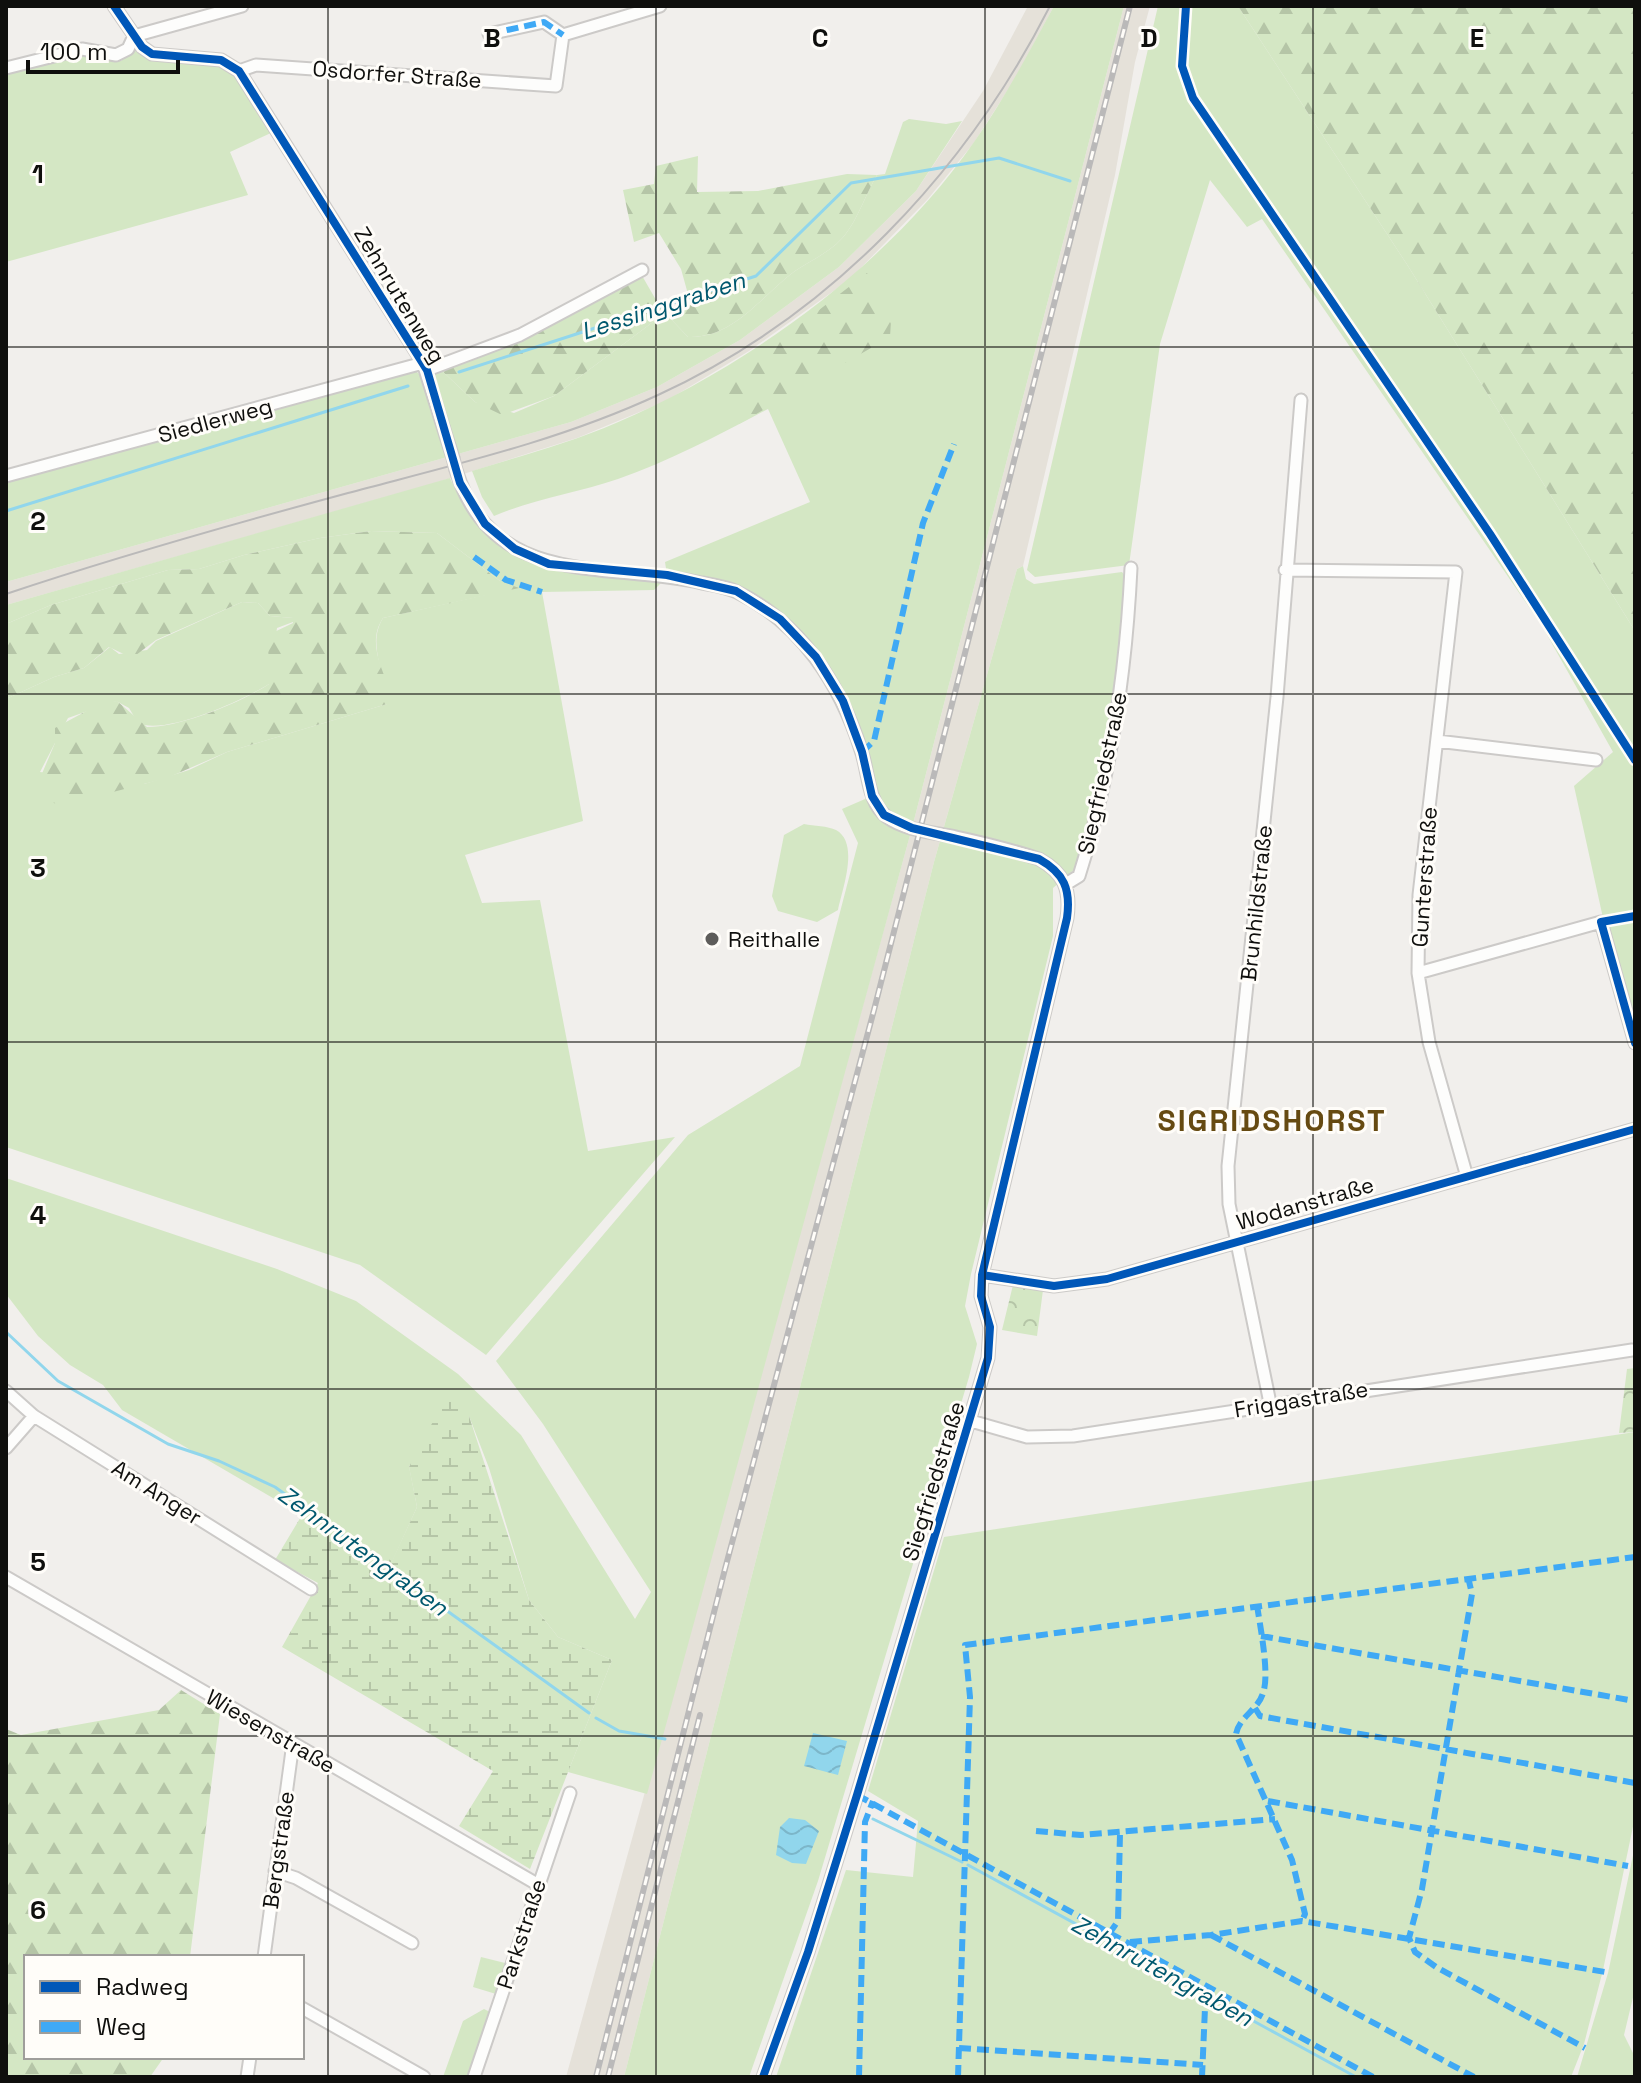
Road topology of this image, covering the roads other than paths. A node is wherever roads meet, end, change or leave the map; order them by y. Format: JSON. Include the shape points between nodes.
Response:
{"nodes":[{"id":1,"x":114,"y":6,"type":"edge"},
{"id":2,"x":242,"y":6,"type":"edge"},
{"id":3,"x":660,"y":6,"type":"edge"},
{"id":4,"x":489,"y":34,"type":"dead end"},
{"id":5,"x":563,"y":35,"type":"junction"},
{"id":6,"x":134,"y":36,"type":"junction"},
{"id":7,"x":6,"y":68,"type":"edge"},
{"id":8,"x":239,"y":71,"type":"junction"},
{"id":9,"x":642,"y":270,"type":"dead end"},
{"id":10,"x":425,"y":366,"type":"junction"},
{"id":11,"x":1301,"y":400,"type":"dead end"},
{"id":12,"x":6,"y":476,"type":"edge"},
{"id":13,"x":1131,"y":568,"type":"dead end"},
{"id":14,"x":1285,"y":570,"type":"junction"},
{"id":15,"x":1437,"y":741,"type":"junction"},
{"id":16,"x":1596,"y":760,"type":"dead end"},
{"id":17,"x":1066,"y":884,"type":"junction"},
{"id":18,"x":1418,"y":973,"type":"junction"},
{"id":19,"x":1635,"y":1043,"type":"edge"},
{"id":20,"x":1635,"y":1129,"type":"edge"},
{"id":21,"x":1467,"y":1177,"type":"junction"},
{"id":22,"x":1236,"y":1241,"type":"junction"},
{"id":23,"x":982,"y":1275,"type":"junction"},
{"id":24,"x":1632,"y":1350,"type":"dead end"},
{"id":25,"x":6,"y":1391,"type":"edge"},
{"id":26,"x":1270,"y":1403,"type":"junction"},
{"id":27,"x":34,"y":1416,"type":"junction"},
{"id":28,"x":971,"y":1421,"type":"junction"},
{"id":29,"x":6,"y":1448,"type":"edge"},
{"id":30,"x":6,"y":1577,"type":"edge"},
{"id":31,"x":311,"y":1589,"type":"dead end"},
{"id":32,"x":293,"y":1743,"type":"junction"},
{"id":33,"x":570,"y":1793,"type":"dead end"},
{"id":34,"x":275,"y":1871,"type":"junction"},
{"id":35,"x":537,"y":1884,"type":"junction"},
{"id":36,"x":412,"y":1943,"type":"dead end"},
{"id":37,"x":264,"y":1955,"type":"edge"},
{"id":38,"x":304,"y":2009,"type":"edge"},
{"id":39,"x":424,"y":2077,"type":"edge"},
{"id":40,"x":474,"y":2077,"type":"edge"},
{"id":41,"x":763,"y":2077,"type":"edge"}],
"edges":[{"from":1,"to":6,"type":"street"},
{"from":2,"to":6,"type":"street"},
{"from":3,"to":5,"type":"street"},
{"from":4,"to":5,"type":"street","via":[[544,22]]},
{"from":5,"to":8,"type":"street","name":"Osdorfer Straße","via":[[556,86],[256,65]]},
{"from":6,"to":7,"type":"street","via":[[128,49],[116,55],[82,49]]},
{"from":6,"to":8,"type":"street","via":[[152,54],[221,60]]},
{"from":8,"to":10,"type":"street","name":"Zehnrutenweg"},
{"from":9,"to":10,"type":"street","name":"Siedlerweg","via":[[520,335]]},
{"from":10,"to":12,"type":"street","name":"Siedlerweg"},
{"from":10,"to":17,"type":"street","name":"Zehnrutenweg","via":[[465,495],[485,524],[532,557],[568,568],[667,575],[736,591],[780,619],[816,657],[843,701],[872,796],[884,815],[912,828],[1039,859]]},
{"from":11,"to":14,"type":"street","name":"Brunhildstraße"},
{"from":13,"to":17,"type":"street","name":"Siegfriedstraße","via":[[1114,742],[1079,876]]},
{"from":14,"to":15,"type":"street","name":"Gunterstraße","via":[[1456,572]]},
{"from":14,"to":22,"type":"street","name":"Brunhildstraße","via":[[1277,697],[1228,1166]]},
{"from":15,"to":16,"type":"street"},
{"from":15,"to":18,"type":"street","name":"Gunterstraße","via":[[1419,895]]},
{"from":17,"to":23,"type":"street","name":"Siegfriedstraße","via":[[1067,918]]},
{"from":18,"to":19,"type":"street","via":[[1601,922]]},
{"from":18,"to":21,"type":"street","name":"Gunterstraße","via":[[1429,1042]]},
{"from":20,"to":21,"type":"street","name":"Wodanstraße"},
{"from":21,"to":22,"type":"street","name":"Wodanstraße"},
{"from":22,"to":23,"type":"street","name":"Wodanstraße","via":[[1107,1279],[1054,1286]]},
{"from":22,"to":26,"type":"street","name":"Brunhildstraße"},
{"from":23,"to":28,"type":"street","name":"Siegfriedstraße","via":[[981,1296],[990,1327],[988,1358]]},
{"from":24,"to":26,"type":"street","name":"Friggastraße"},
{"from":25,"to":27,"type":"street","name":"Am Anger"},
{"from":26,"to":28,"type":"street","name":"Friggastraße","via":[[1073,1436],[1027,1437]]},
{"from":27,"to":29,"type":"street"},
{"from":27,"to":31,"type":"street","name":"Am Anger"},
{"from":28,"to":41,"type":"street","name":"Siegfriedstraße","via":[[808,1952]]},
{"from":30,"to":32,"type":"street","name":"Wiesenstraße"},
{"from":32,"to":34,"type":"street","name":"Bergstraße"},
{"from":32,"to":35,"type":"street","name":"Wiesenstraße"},
{"from":33,"to":35,"type":"street","name":"Parkstraße"},
{"from":34,"to":36,"type":"street"},
{"from":34,"to":37,"type":"street","name":"Bergstraße"},
{"from":35,"to":40,"type":"street","name":"Parkstraße"},
{"from":38,"to":39,"type":"street"}]}
